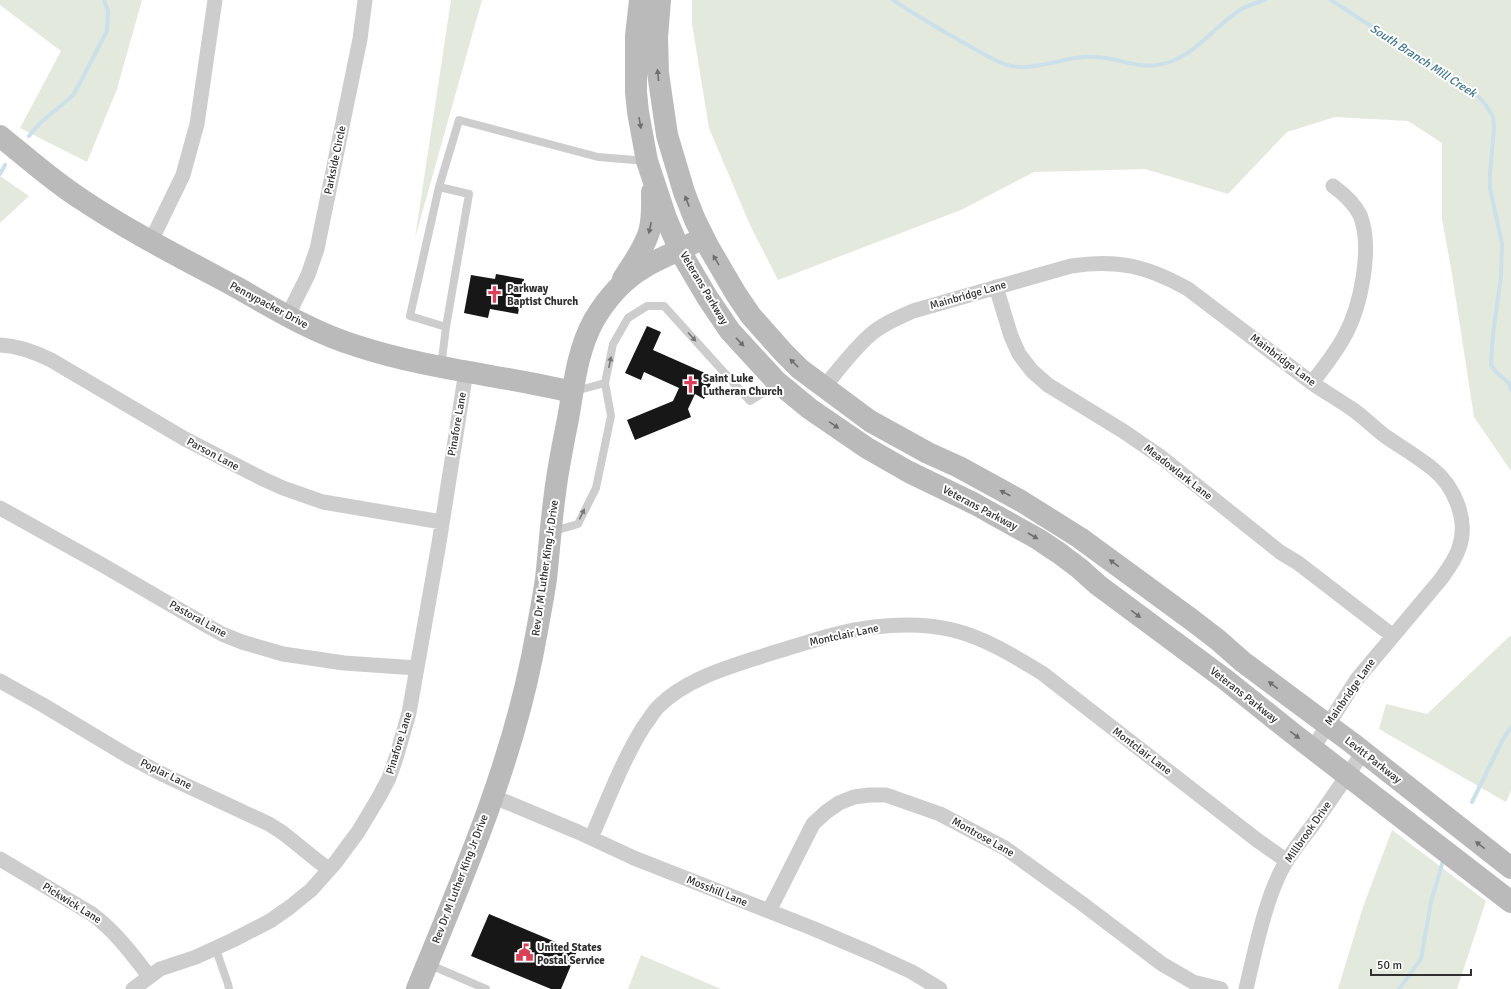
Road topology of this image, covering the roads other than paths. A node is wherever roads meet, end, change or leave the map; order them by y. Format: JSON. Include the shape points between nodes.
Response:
{"nodes":[{"id":1,"x":215,"y":0,"type":"edge"},
{"id":2,"x":365,"y":0,"type":"edge"},
{"id":3,"x":640,"y":0,"type":"edge"},
{"id":4,"x":660,"y":0,"type":"edge"},
{"id":5,"x":0,"y":136,"type":"edge"},
{"id":6,"x":649,"y":168,"type":"junction"},
{"id":7,"x":1333,"y":186,"type":"dead end"},
{"id":8,"x":440,"y":187,"type":"junction"},
{"id":9,"x":703,"y":236,"type":"junction"},
{"id":10,"x":151,"y":241,"type":"junction"},
{"id":11,"x":680,"y":251,"type":"junction"},
{"id":12,"x":996,"y":287,"type":"junction"},
{"id":13,"x":618,"y":288,"type":"junction"},
{"id":14,"x":288,"y":315,"type":"junction"},
{"id":15,"x":446,"y":327,"type":"junction"},
{"id":16,"x":0,"y":345,"type":"edge"},
{"id":17,"x":441,"y":367,"type":"junction"},
{"id":18,"x":466,"y":371,"type":"junction"},
{"id":19,"x":605,"y":383,"type":"junction"},
{"id":20,"x":1312,"y":383,"type":"junction"},
{"id":21,"x":779,"y":384,"type":"junction"},
{"id":22,"x":825,"y":386,"type":"junction"},
{"id":23,"x":572,"y":392,"type":"junction"},
{"id":24,"x":0,"y":508,"type":"edge"},
{"id":25,"x":442,"y":522,"type":"junction"},
{"id":26,"x":551,"y":532,"type":"junction"},
{"id":27,"x":1393,"y":636,"type":"junction"},
{"id":28,"x":417,"y":668,"type":"junction"},
{"id":29,"x":0,"y":681,"type":"edge"},
{"id":30,"x":1327,"y":725,"type":"junction"},
{"id":31,"x":1313,"y":748,"type":"junction"},
{"id":32,"x":1363,"y":752,"type":"junction"},
{"id":33,"x":1348,"y":775,"type":"junction"},
{"id":34,"x":492,"y":796,"type":"junction"},
{"id":35,"x":591,"y":838,"type":"junction"},
{"id":36,"x":0,"y":859,"type":"edge"},
{"id":37,"x":1287,"y":861,"type":"junction"},
{"id":38,"x":1511,"y":868,"type":"edge"},
{"id":39,"x":329,"y":870,"type":"junction"},
{"id":40,"x":1511,"y":902,"type":"edge"},
{"id":41,"x":769,"y":911,"type":"junction"},
{"id":42,"x":215,"y":948,"type":"junction"},
{"id":43,"x":427,"y":964,"type":"junction"},
{"id":44,"x":149,"y":976,"type":"junction"},
{"id":45,"x":466,"y":985,"type":"edge"},
{"id":46,"x":133,"y":989,"type":"edge"},
{"id":47,"x":229,"y":989,"type":"edge"},
{"id":48,"x":417,"y":989,"type":"edge"},
{"id":49,"x":486,"y":989,"type":"edge"},
{"id":50,"x":940,"y":989,"type":"edge"},
{"id":51,"x":1221,"y":989,"type":"edge"},
{"id":52,"x":1246,"y":989,"type":"edge"}],
"edges":[{"from":1,"to":10,"type":"street","via":[[197,124],[183,175]]},
{"from":2,"to":14,"type":"street","name":"Parkside Circle","via":[[360,39],[317,249],[308,275]]},
{"from":3,"to":6,"type":"main road","name":"Veterans Parkway","one_way":true,"via":[[636,36],[636,92]]},
{"from":9,"to":4,"type":"main road","one_way":true,"via":[[684,192],[667,135],[658,73]]},
{"from":5,"to":10,"type":"main road","name":"Pennypacker Drive","via":[[79,198]]},
{"from":6,"to":8,"type":"lane","via":[[459,120]]},
{"from":6,"to":11,"type":"main road","name":"Veterans Parkway"},
{"from":6,"to":13,"type":"main road","one_way":true,"via":[[652,213],[649,233]]},
{"from":7,"to":20,"type":"street","via":[[1352,202],[1359,214],[1364,227],[1365,259],[1360,292],[1348,330]]},
{"from":8,"to":15,"type":"lane","via":[[470,194]]},
{"from":8,"to":15,"type":"lane","via":[[410,316]]},
{"from":9,"to":11,"type":"main road","name":"Rev Dr M Luther King Jr Drive"},
{"from":22,"to":9,"type":"main road","one_way":true,"via":[[800,369],[751,316]]},
{"from":10,"to":14,"type":"main road","name":"Pennypacker Drive"},
{"from":11,"to":13,"type":"main road","name":"Rev Dr M Luther King Jr Drive","via":[[646,266]]},
{"from":11,"to":21,"type":"main road","name":"Veterans Parkway","one_way":true,"via":[[730,331]]},
{"from":12,"to":20,"type":"street","name":"Mainbridge Lane","via":[[1091,263],[1150,270],[1188,289]]},
{"from":12,"to":22,"type":"street","name":"Mainbridge Lane","via":[[913,310],[889,322],[870,334]]},
{"from":12,"to":27,"type":"street","name":"Meadowlark Lane","via":[[1019,354],[1042,381],[1161,457],[1280,552]]},
{"from":13,"to":23,"type":"main road","name":"Rev Dr M Luther King Jr Drive","via":[[595,320],[585,340]]},
{"from":14,"to":17,"type":"main road","name":"Pennypacker Drive","via":[[334,338],[357,346],[404,360]]},
{"from":15,"to":17,"type":"lane"},
{"from":16,"to":25,"type":"street","name":"Parson Lane","via":[[29,350],[51,360],[185,439],[282,488],[323,502]]},
{"from":17,"to":18,"type":"main road","name":"Pennypacker Drive"},
{"from":18,"to":23,"type":"main road","name":"Pennypacker Drive"},
{"from":18,"to":25,"type":"street","name":"Pinafore Lane"},
{"from":19,"to":21,"type":"lane","one_way":true,"via":[[614,344],[628,318],[647,306],[664,306],[750,401]]},
{"from":19,"to":23,"type":"lane"},
{"from":26,"to":19,"type":"lane","one_way":true,"via":[[578,524],[596,488],[611,416]]},
{"from":20,"to":27,"type":"street","name":"Mainbridge Lane","via":[[1434,470],[1455,496],[1462,530],[1460,546],[1452,564],[1441,579]]},
{"from":21,"to":31,"type":"main road","name":"Veterans Parkway","one_way":true,"via":[[867,448],[975,504],[1059,553]]},
{"from":30,"to":22,"type":"main road","one_way":true,"via":[[1192,620],[1080,538],[1021,501],[879,426]]},
{"from":23,"to":26,"type":"main road","name":"Rev Dr M Luther King Jr Drive"},
{"from":24,"to":28,"type":"street","name":"Pastoral Lane","via":[[222,634],[242,642],[283,654],[344,663]]},
{"from":25,"to":28,"type":"street","name":"Pinafore Lane"},
{"from":26,"to":34,"type":"main road","name":"Rev Dr M Luther King Jr Drive","via":[[546,580],[532,657],[514,733]]},
{"from":27,"to":30,"type":"street","name":"Mainbridge Lane","via":[[1357,679]]},
{"from":28,"to":39,"type":"street","name":"Pinafore Lane","via":[[405,728],[388,778],[365,820]]},
{"from":29,"to":39,"type":"street","name":"Poplar Lane","via":[[128,756],[269,824]]},
{"from":30,"to":31,"type":"street","name":"Mainbridge Lane"},
{"from":30,"to":32,"type":"main road","name":"Levitt Parkway"},
{"from":31,"to":33,"type":"main road","name":"Veterans Parkway"},
{"from":32,"to":33,"type":"street","name":"Millbrook Drive"},
{"from":38,"to":32,"type":"main road","name":"Levitt Parkway","one_way":true},
{"from":33,"to":37,"type":"street","name":"Millbrook Drive"},
{"from":33,"to":40,"type":"main road","name":"Veterans Parkway"},
{"from":34,"to":35,"type":"street","name":"Mosshill Lane"},
{"from":34,"to":43,"type":"main road","name":"Rev Dr M Luther King Jr Drive"},
{"from":35,"to":37,"type":"street","name":"Montclair Lane","via":[[631,747],[657,707],[684,686],[700,678],[833,635],[875,627],[915,626],[952,630],[970,636],[1007,652],[1042,673]]},
{"from":35,"to":41,"type":"street","name":"Mosshill Lane","via":[[634,858]]},
{"from":36,"to":44,"type":"street","name":"Pickwick Lane","via":[[106,924]]},
{"from":37,"to":52,"type":"street","name":"Millbrook Drive","via":[[1263,921]]},
{"from":39,"to":42,"type":"street","name":"Pinafore Lane","via":[[311,890],[270,921]]},
{"from":41,"to":50,"type":"street","name":"Mosshill Lane","via":[[893,963]]},
{"from":41,"to":51,"type":"street","name":"Montrose Lane","via":[[813,824],[826,812],[854,797],[886,795],[940,814],[1005,848],[1162,964],[1193,982]]},
{"from":42,"to":44,"type":"street","name":"Pinafore Lane","via":[[160,969]]},
{"from":42,"to":47,"type":"lane"},
{"from":43,"to":45,"type":"lane"},
{"from":43,"to":48,"type":"main road","name":"Rev Dr M Luther King Jr Drive"},
{"from":44,"to":46,"type":"street","name":"Pinafore Lane"},
{"from":45,"to":49,"type":"lane"}]}
